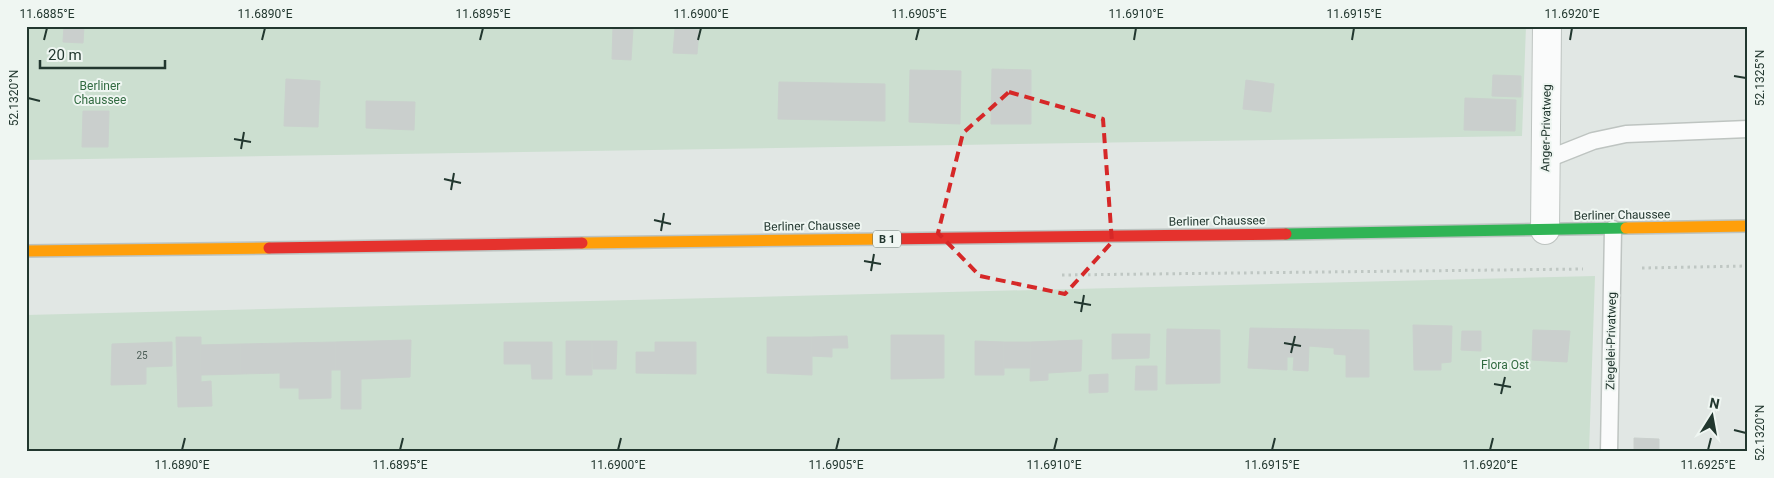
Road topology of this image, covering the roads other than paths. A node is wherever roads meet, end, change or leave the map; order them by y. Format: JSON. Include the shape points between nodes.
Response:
{"nodes":[{"id":1,"x":1547,"y":26,"type":"edge"},
{"id":2,"x":1748,"y":129,"type":"edge"},
{"id":3,"x":1545,"y":160,"type":"junction"},
{"id":4,"x":1748,"y":226,"type":"edge"},
{"id":5,"x":1545,"y":230,"type":"junction"},
{"id":6,"x":1612,"y":230,"type":"junction"},
{"id":7,"x":26,"y":251,"type":"edge"},
{"id":8,"x":1609,"y":452,"type":"edge"}],
"edges":[{"from":1,"to":3,"type":"street","name":"Anger-Privatweg"},
{"from":2,"to":3,"type":"lane","via":[[1626,134],[1593,141]]},
{"from":3,"to":5,"type":"street","name":"Anger-Privatweg"},
{"from":4,"to":6,"type":"main road","name":"Berliner Chaussee","number":"B 1"},
{"from":5,"to":6,"type":"main road","name":"Berliner Chaussee","number":"B 1"},
{"from":5,"to":7,"type":"main road","name":"Berliner Chaussee","number":"B 1"},
{"from":6,"to":8,"type":"lane","name":"Ziegelei-Privatweg"}]}
